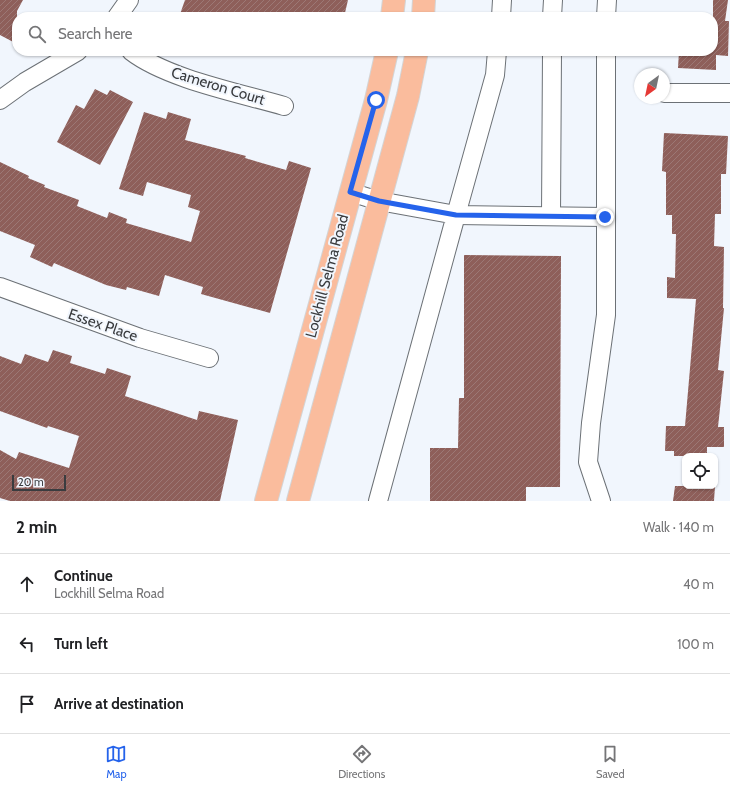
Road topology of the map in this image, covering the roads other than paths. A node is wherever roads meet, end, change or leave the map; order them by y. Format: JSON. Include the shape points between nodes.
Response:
{"nodes":[{"id":1,"x":130,"y":0,"type":"edge"},
{"id":2,"x":394,"y":0,"type":"edge"},
{"id":3,"x":424,"y":0,"type":"edge"},
{"id":4,"x":502,"y":0,"type":"edge"},
{"id":5,"x":553,"y":0,"type":"edge"},
{"id":6,"x":607,"y":0,"type":"edge"},
{"id":7,"x":121,"y":12,"type":"edge"},
{"id":8,"x":393,"y":12,"type":"edge"},
{"id":9,"x":423,"y":12,"type":"edge"},
{"id":10,"x":501,"y":12,"type":"edge"},
{"id":11,"x":552,"y":12,"type":"edge"},
{"id":12,"x":606,"y":12,"type":"edge"},
{"id":13,"x":69,"y":56,"type":"edge"},
{"id":14,"x":140,"y":56,"type":"edge"},
{"id":15,"x":386,"y":56,"type":"edge"},
{"id":16,"x":416,"y":56,"type":"edge"},
{"id":17,"x":497,"y":56,"type":"edge"},
{"id":18,"x":552,"y":56,"type":"edge"},
{"id":19,"x":606,"y":56,"type":"edge"},
{"id":20,"x":670,"y":93,"type":"edge"},
{"id":21,"x":730,"y":93,"type":"edge"},
{"id":22,"x":0,"y":100,"type":"edge"},
{"id":23,"x":284,"y":106,"type":"dead end"},
{"id":24,"x":350,"y":192,"type":"junction"},
{"id":25,"x":379,"y":201,"type":"junction"},
{"id":26,"x":456,"y":215,"type":"junction"},
{"id":27,"x":551,"y":216,"type":"junction"},
{"id":28,"x":605,"y":217,"type":"junction"},
{"id":29,"x":0,"y":288,"type":"edge"},
{"id":30,"x":209,"y":358,"type":"dead end"},
{"id":31,"x":266,"y":501,"type":"edge"},
{"id":32,"x":298,"y":501,"type":"edge"},
{"id":33,"x":378,"y":501,"type":"edge"},
{"id":34,"x":600,"y":501,"type":"edge"}],
"edges":[{"from":1,"to":7,"type":"street"},
{"from":2,"to":8,"type":"main road"},
{"from":3,"to":9,"type":"main road"},
{"from":4,"to":10,"type":"street"},
{"from":5,"to":11,"type":"street"},
{"from":6,"to":12,"type":"street"},
{"from":13,"to":22,"type":"street"},
{"from":14,"to":23,"type":"street","name":"Cameron Court","via":[[164,70]]},
{"from":15,"to":24,"type":"main road","name":"Lockhill Selma Road"},
{"from":16,"to":25,"type":"main road","name":"Lockhill Selma Road","via":[[408,96]]},
{"from":17,"to":26,"type":"street","via":[[495,75]]},
{"from":18,"to":27,"type":"street"},
{"from":19,"to":28,"type":"street"},
{"from":20,"to":21,"type":"street"},
{"from":24,"to":25,"type":"street"},
{"from":24,"to":31,"type":"main road","name":"Lockhill Selma Road"},
{"from":25,"to":26,"type":"street"},
{"from":25,"to":32,"type":"main road","name":"Lockhill Selma Road"},
{"from":26,"to":27,"type":"street"},
{"from":26,"to":33,"type":"street"},
{"from":27,"to":28,"type":"street"},
{"from":28,"to":34,"type":"street","via":[[606,315],[588,462]]},
{"from":29,"to":30,"type":"street","name":"Essex Place","via":[[140,338]]}]}
